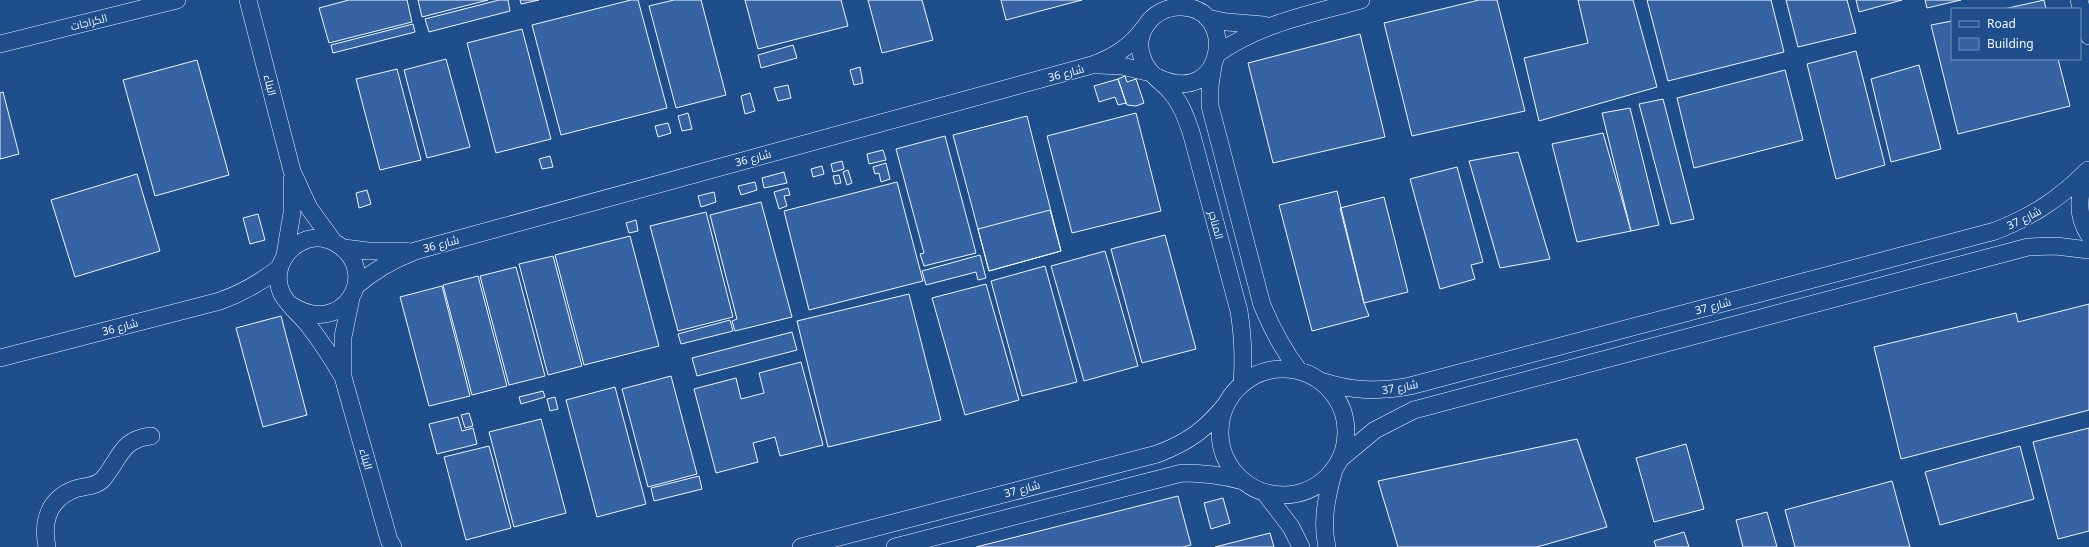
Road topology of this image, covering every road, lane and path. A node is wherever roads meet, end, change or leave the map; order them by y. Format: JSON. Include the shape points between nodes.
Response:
{"nodes":[{"id":1,"x":177,"y":0,"type":"edge"},
{"id":2,"x":248,"y":0,"type":"edge"},
{"id":3,"x":1153,"y":0,"type":"edge"},
{"id":4,"x":1361,"y":0,"type":"edge"},
{"id":5,"x":2079,"y":0,"type":"edge"},
{"id":6,"x":1197,"y":9,"type":"edge"},
{"id":7,"x":1146,"y":24,"type":"junction"},
{"id":8,"x":1268,"y":26,"type":"junction"},
{"id":9,"x":2089,"y":36,"type":"edge"},
{"id":10,"x":0,"y":44,"type":"edge"},
{"id":11,"x":1215,"y":60,"type":"junction"},
{"id":12,"x":1092,"y":66,"type":"junction"},
{"id":13,"x":1154,"y":75,"type":"junction"},
{"id":14,"x":2088,"y":170,"type":"edge"},
{"id":15,"x":292,"y":171,"type":"junction"},
{"id":16,"x":2089,"y":235,"type":"edge"},
{"id":17,"x":339,"y":244,"type":"junction"},
{"id":18,"x":2089,"y":250,"type":"edge"},
{"id":19,"x":415,"y":251,"type":"junction"},
{"id":20,"x":282,"y":262,"type":"junction"},
{"id":21,"x":353,"y":292,"type":"junction"},
{"id":22,"x":291,"y":305,"type":"junction"},
{"id":23,"x":0,"y":358,"type":"edge"},
{"id":24,"x":1299,"y":371,"type":"junction"},
{"id":25,"x":343,"y":377,"type":"junction"},
{"id":26,"x":1321,"y":381,"type":"junction"},
{"id":27,"x":1242,"y":384,"type":"junction"},
{"id":28,"x":1226,"y":402,"type":"junction"},
{"id":29,"x":151,"y":436,"type":"dead end"},
{"id":30,"x":1337,"y":464,"type":"junction"},
{"id":31,"x":1243,"y":481,"type":"junction"},
{"id":32,"x":1265,"y":493,"type":"junction"},
{"id":33,"x":390,"y":545,"type":"edge"},
{"id":34,"x":47,"y":547,"type":"edge"},
{"id":35,"x":801,"y":547,"type":"edge"},
{"id":36,"x":894,"y":547,"type":"edge"},
{"id":37,"x":1301,"y":547,"type":"edge"},
{"id":38,"x":1327,"y":547,"type":"edge"}],
"edges":[{"from":1,"to":10,"type":"street","name":"الكراجات"},
{"from":2,"to":15,"type":"street","name":"البناء"},
{"from":3,"to":7,"type":"street"},
{"from":4,"to":8,"type":"street"},
{"from":5,"to":9,"type":"street"},
{"from":6,"to":7,"type":"street","via":[[1184,6],[1170,7],[1158,12]]},
{"from":6,"to":8,"type":"street","via":[[1248,25]]},
{"from":6,"to":11,"type":"street","via":[[1214,29],[1218,41]]},
{"from":7,"to":12,"type":"street","name":"شارع 36","via":[[1127,47]]},
{"from":7,"to":13,"type":"street","via":[[1140,39],[1140,52],[1144,63]]},
{"from":8,"to":11,"type":"street","via":[[1250,33]]},
{"from":11,"to":13,"type":"street","via":[[1204,75],[1193,82],[1168,83]]},
{"from":11,"to":24,"type":"street","via":[[1210,86],[1210,106],[1262,304],[1271,328]]},
{"from":12,"to":13,"type":"street","name":"شارع 36","via":[[1122,66]]},
{"from":12,"to":19,"type":"street","name":"شارع 36"},
{"from":13,"to":27,"type":"street","name":"المناجر","via":[[1172,93],[1184,112],[1191,132],[1239,311],[1244,347]]},
{"from":14,"to":16,"type":"street","via":[[2080,189],[2079,208]]},
{"from":14,"to":26,"type":"street","name":"شارع 37","via":[[2046,207],[2022,221],[1995,231],[1410,386],[1365,391]]},
{"from":15,"to":17,"type":"street","name":"البناء","via":[[309,208]]},
{"from":15,"to":20,"type":"street","name":"البناء","via":[[292,213]]},
{"from":17,"to":19,"type":"street","name":"شارع 36","via":[[368,251]]},
{"from":17,"to":20,"type":"street","via":[[320,238],[306,239],[294,246]]},
{"from":17,"to":21,"type":"street","via":[[353,259],[357,272]]},
{"from":18,"to":30,"type":"street","via":[[2056,246],[2028,247],[1414,410],[1375,430]]},
{"from":19,"to":21,"type":"street","name":"شارع 36","via":[[387,263]]},
{"from":20,"to":22,"type":"street","via":[[279,281],[282,294]]},
{"from":20,"to":23,"type":"street","name":"شارع 36","via":[[261,282],[220,301]]},
{"from":21,"to":22,"type":"street","via":[[341,308],[329,314],[316,316],[302,313]]},
{"from":21,"to":25,"type":"street","name":"البناء","via":[[343,337]]},
{"from":22,"to":25,"type":"street","name":"البناء","via":[[319,340]]},
{"from":24,"to":26,"type":"street"},
{"from":24,"to":27,"type":"street","via":[[1269,370]]},
{"from":25,"to":33,"type":"street","name":"البناء"},
{"from":26,"to":30,"type":"street","via":[[1338,400],[1344,417],[1346,435]]},
{"from":27,"to":28,"type":"street"},
{"from":28,"to":31,"type":"street","via":[[1220,426],[1220,439],[1227,462]]},
{"from":28,"to":35,"type":"street","name":"شارع 37","via":[[1213,420],[1196,435],[1157,454]]},
{"from":29,"to":34,"type":"street","via":[[128,444],[102,480],[90,487],[75,489],[60,498],[48,514],[44,531]]},
{"from":30,"to":32,"type":"street","via":[[1315,487],[1304,492],[1291,495]]},
{"from":30,"to":38,"type":"street","via":[[1328,493],[1325,518]]},
{"from":31,"to":32,"type":"street"},
{"from":31,"to":36,"type":"street","via":[[1216,474],[1182,473]]},
{"from":32,"to":37,"type":"street","via":[[1291,527]]}]}
